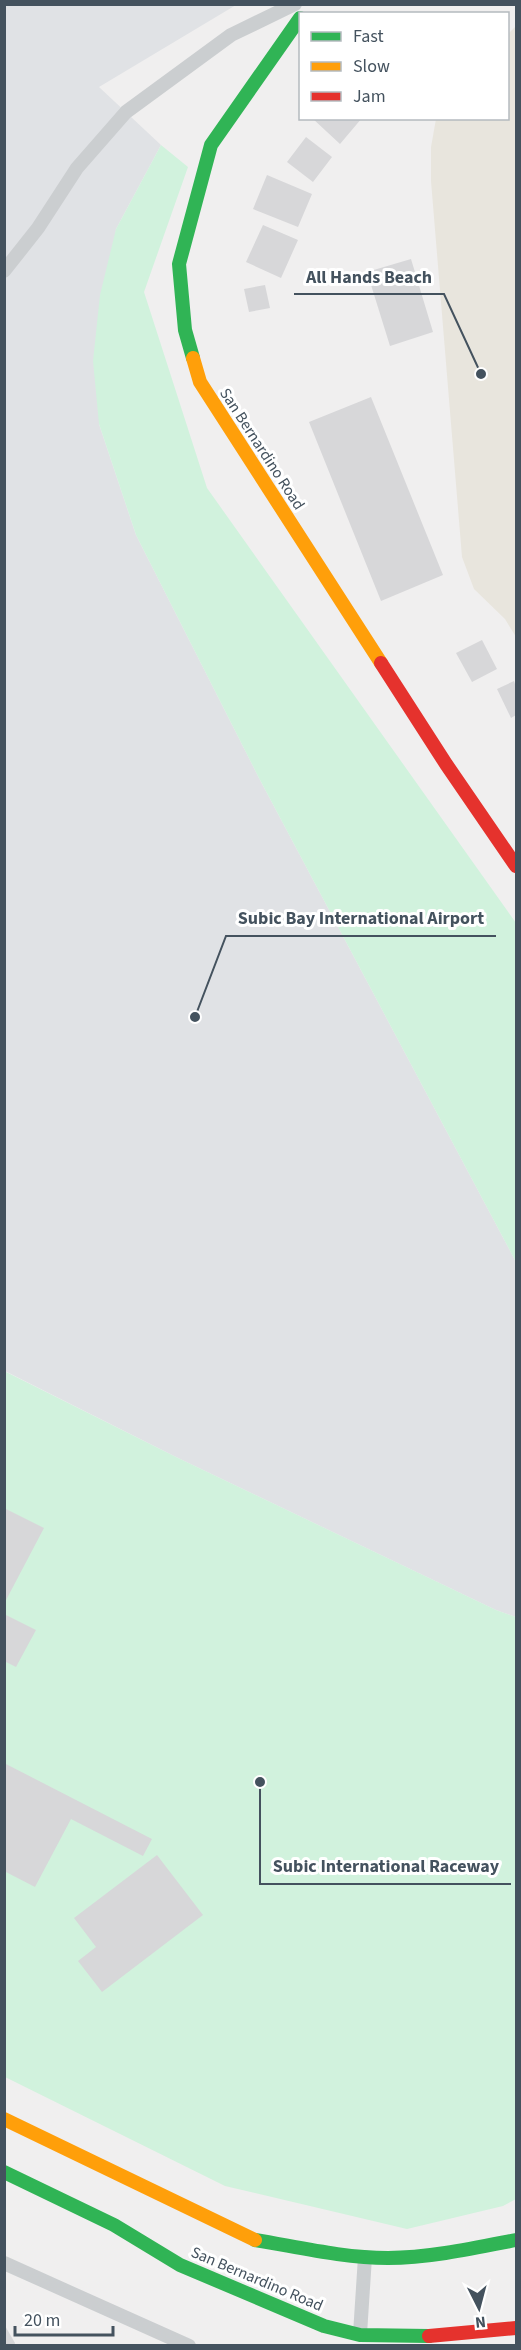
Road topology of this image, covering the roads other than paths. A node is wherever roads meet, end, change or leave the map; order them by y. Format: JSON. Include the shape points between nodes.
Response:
{"nodes":[{"id":1,"x":295,"y":4,"type":"edge"},
{"id":2,"x":299,"y":19,"type":"edge"},
{"id":3,"x":4,"y":271,"type":"edge"},
{"id":4,"x":516,"y":866,"type":"edge"},
{"id":5,"x":4,"y":2119,"type":"edge"},
{"id":6,"x":4,"y":2172,"type":"edge"},
{"id":7,"x":516,"y":2240,"type":"edge"},
{"id":8,"x":365,"y":2257,"type":"junction"},
{"id":9,"x":4,"y":2263,"type":"edge"},
{"id":10,"x":516,"y":2328,"type":"edge"},
{"id":11,"x":361,"y":2340,"type":"edge"},
{"id":12,"x":189,"y":2346,"type":"edge"}],
"edges":[{"from":1,"to":3,"type":"lane","via":[[231,35],[126,112],[77,168]]},
{"from":2,"to":4,"type":"street","name":"San Bernardino Road","via":[[210,145],[179,264],[185,330],[200,382]]},
{"from":5,"to":8,"type":"street","name":"San Bernardino Road","via":[[249,2239]]},
{"from":6,"to":11,"type":"street","name":"San Bernardino Road","via":[[114,2225],[180,2265]]},
{"from":7,"to":8,"type":"street","name":"San Bernardino Road","via":[[471,2249]]},
{"from":8,"to":11,"type":"lane"},
{"from":9,"to":12,"type":"lane"},
{"from":10,"to":11,"type":"street","name":"San Bernardino Road"}]}
